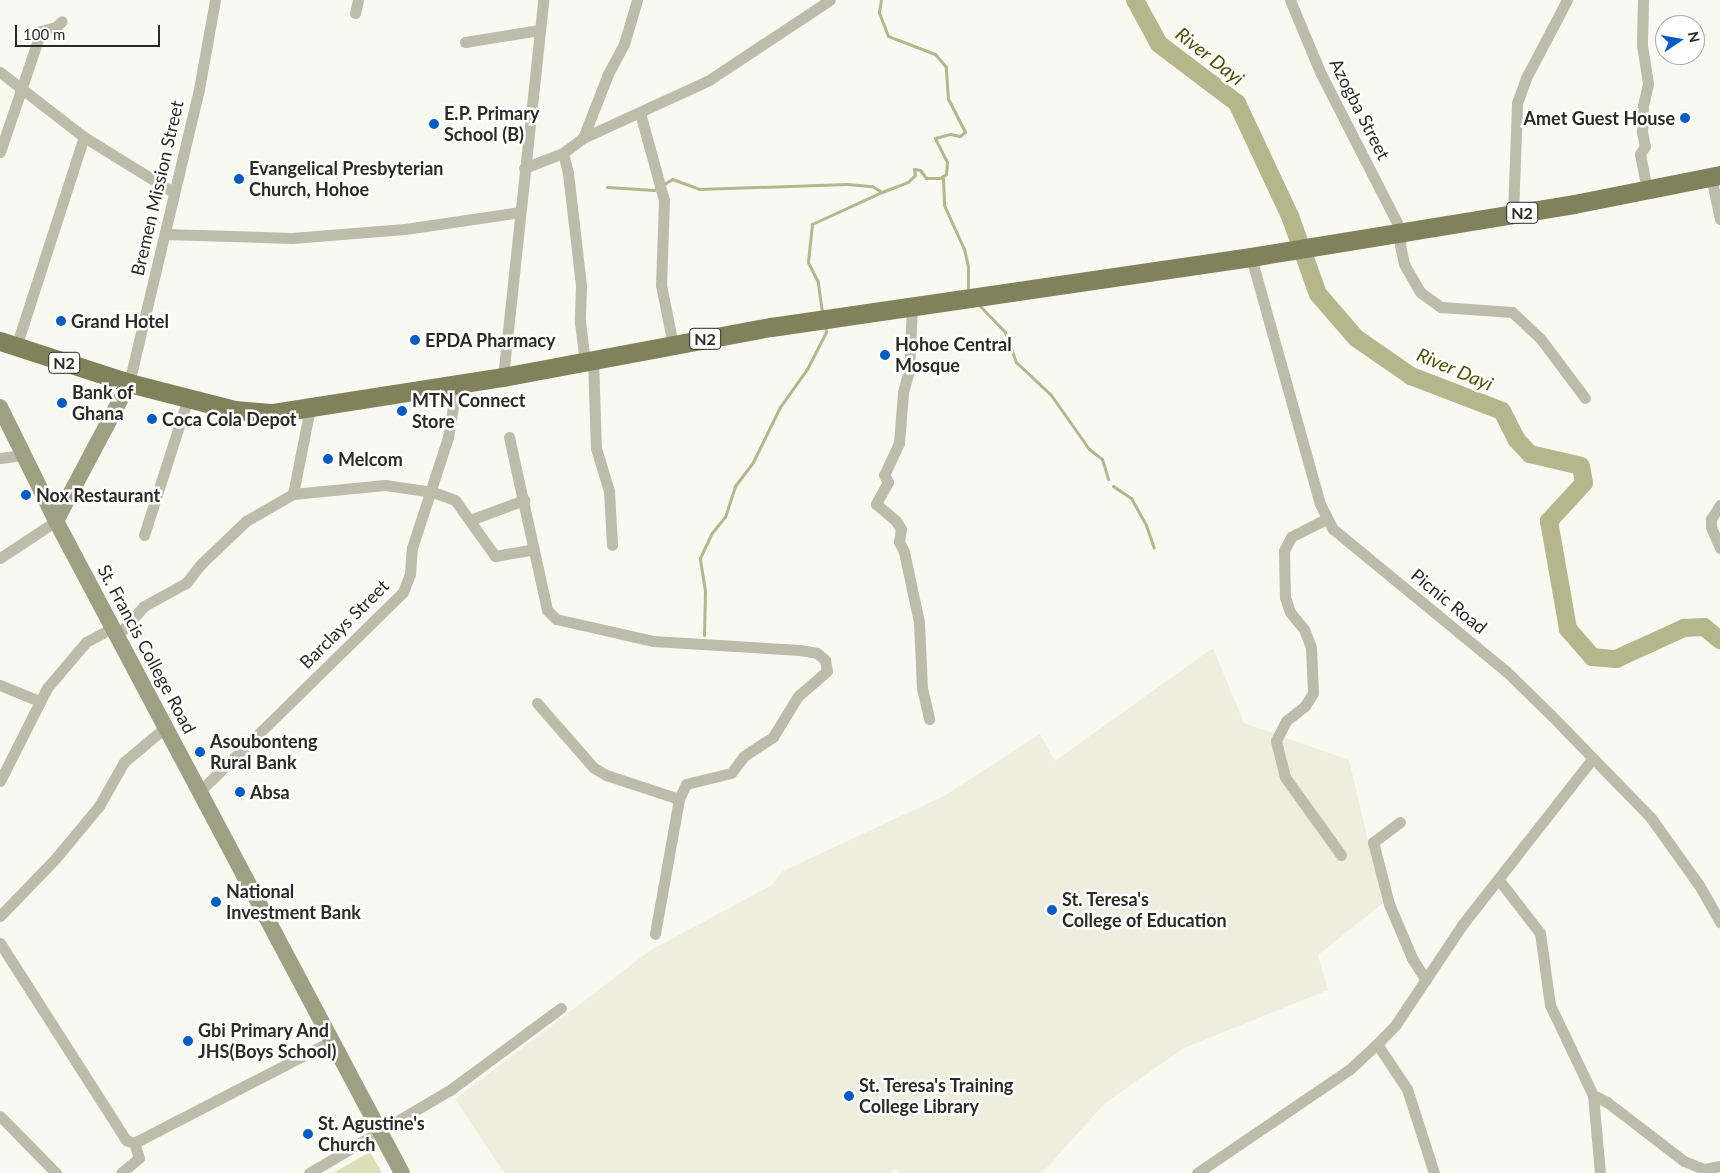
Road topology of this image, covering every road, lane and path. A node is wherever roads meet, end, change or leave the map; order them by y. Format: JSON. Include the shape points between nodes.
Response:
{"nodes":[{"id":1,"x":215,"y":0,"type":"edge"},
{"id":2,"x":358,"y":0,"type":"edge"},
{"id":3,"x":543,"y":0,"type":"edge"},
{"id":4,"x":637,"y":0,"type":"edge"},
{"id":5,"x":830,"y":0,"type":"edge"},
{"id":6,"x":1290,"y":0,"type":"edge"},
{"id":7,"x":1567,"y":0,"type":"edge"},
{"id":8,"x":1643,"y":0,"type":"edge"},
{"id":9,"x":355,"y":13,"type":"dead end"},
{"id":10,"x":62,"y":21,"type":"dead end"},
{"id":11,"x":539,"y":30,"type":"junction"},
{"id":12,"x":465,"y":42,"type":"dead end"},
{"id":13,"x":0,"y":72,"type":"edge"},
{"id":14,"x":22,"y":87,"type":"junction"},
{"id":15,"x":640,"y":113,"type":"junction"},
{"id":16,"x":84,"y":137,"type":"junction"},
{"id":17,"x":583,"y":138,"type":"junction"},
{"id":18,"x":0,"y":152,"type":"edge"},
{"id":19,"x":563,"y":153,"type":"junction"},
{"id":20,"x":524,"y":168,"type":"junction"},
{"id":21,"x":1716,"y":176,"type":"edge"},
{"id":22,"x":1647,"y":190,"type":"junction"},
{"id":23,"x":173,"y":192,"type":"junction"},
{"id":24,"x":520,"y":212,"type":"junction"},
{"id":25,"x":1513,"y":214,"type":"junction"},
{"id":26,"x":1720,"y":219,"type":"edge"},
{"id":27,"x":1402,"y":232,"type":"junction"},
{"id":28,"x":165,"y":234,"type":"junction"},
{"id":29,"x":1251,"y":257,"type":"junction"},
{"id":30,"x":912,"y":305,"type":"junction"},
{"id":31,"x":8,"y":344,"type":"edge"},
{"id":32,"x":673,"y":344,"type":"junction"},
{"id":33,"x":589,"y":360,"type":"junction"},
{"id":34,"x":503,"y":377,"type":"junction"},
{"id":35,"x":129,"y":383,"type":"junction"},
{"id":36,"x":457,"y":384,"type":"junction"},
{"id":37,"x":188,"y":398,"type":"junction"},
{"id":38,"x":1585,"y":398,"type":"dead end"},
{"id":39,"x":0,"y":407,"type":"edge"},
{"id":40,"x":310,"y":408,"type":"junction"},
{"id":41,"x":509,"y":436,"type":"dead end"},
{"id":42,"x":24,"y":454,"type":"junction"},
{"id":43,"x":0,"y":458,"type":"edge"},
{"id":44,"x":433,"y":492,"type":"junction"},
{"id":45,"x":294,"y":494,"type":"junction"},
{"id":46,"x":524,"y":500,"type":"junction"},
{"id":47,"x":1720,"y":505,"type":"edge"},
{"id":48,"x":1326,"y":519,"type":"junction"},
{"id":49,"x":56,"y":520,"type":"junction"},
{"id":50,"x":470,"y":520,"type":"junction"},
{"id":51,"x":144,"y":535,"type":"dead end"},
{"id":52,"x":612,"y":545,"type":"dead end"},
{"id":53,"x":1720,"y":548,"type":"edge"},
{"id":54,"x":534,"y":549,"type":"junction"},
{"id":55,"x":0,"y":558,"type":"edge"},
{"id":56,"x":116,"y":631,"type":"junction"},
{"id":57,"x":0,"y":685,"type":"edge"},
{"id":58,"x":39,"y":701,"type":"junction"},
{"id":59,"x":537,"y":703,"type":"dead end"},
{"id":60,"x":929,"y":719,"type":"dead end"},
{"id":61,"x":167,"y":726,"type":"junction"},
{"id":62,"x":1593,"y":758,"type":"junction"},
{"id":63,"x":0,"y":781,"type":"edge"},
{"id":64,"x":200,"y":791,"type":"junction"},
{"id":65,"x":679,"y":798,"type":"junction"},
{"id":66,"x":1400,"y":822,"type":"dead end"},
{"id":67,"x":1342,"y":855,"type":"dead end"},
{"id":68,"x":1499,"y":880,"type":"junction"},
{"id":69,"x":0,"y":916,"type":"edge"},
{"id":70,"x":1720,"y":922,"type":"edge"},
{"id":71,"x":655,"y":934,"type":"dead end"},
{"id":72,"x":0,"y":943,"type":"edge"},
{"id":73,"x":1426,"y":980,"type":"junction"},
{"id":74,"x":561,"y":1008,"type":"dead end"},
{"id":75,"x":332,"y":1041,"type":"junction"},
{"id":76,"x":1377,"y":1044,"type":"junction"},
{"id":77,"x":1593,"y":1095,"type":"junction"},
{"id":78,"x":1,"y":1117,"type":"edge"},
{"id":79,"x":380,"y":1129,"type":"junction"},
{"id":80,"x":134,"y":1143,"type":"junction"},
{"id":81,"x":1720,"y":1166,"type":"edge"},
{"id":82,"x":56,"y":1173,"type":"edge"},
{"id":83,"x":121,"y":1173,"type":"edge"},
{"id":84,"x":309,"y":1173,"type":"edge"},
{"id":85,"x":402,"y":1173,"type":"edge"},
{"id":86,"x":1197,"y":1173,"type":"edge"},
{"id":87,"x":1434,"y":1173,"type":"edge"},
{"id":88,"x":1600,"y":1173,"type":"edge"}],
"edges":[{"from":1,"to":23,"type":"street","name":"Bremen Mission Street","via":[[199,90]]},
{"from":2,"to":9,"type":"street"},
{"from":3,"to":11,"type":"street"},
{"from":4,"to":17,"type":"street","via":[[624,44],[608,74]]},
{"from":5,"to":15,"type":"street","via":[[709,80]]},
{"from":6,"to":27,"type":"street","name":"Azogba Street","via":[[1322,74]]},
{"from":7,"to":25,"type":"street","via":[[1526,78],[1517,103]]},
{"from":8,"to":22,"type":"street","via":[[1642,45],[1648,84],[1642,132],[1646,146],[1640,154]]},
{"from":10,"to":14,"type":"street","via":[[56,27],[41,31]]},
{"from":11,"to":12,"type":"street"},
{"from":11,"to":20,"type":"street"},
{"from":13,"to":14,"type":"street"},
{"from":14,"to":16,"type":"street"},
{"from":14,"to":18,"type":"street"},
{"from":15,"to":17,"type":"street"},
{"from":15,"to":32,"type":"street","via":[[664,200],[662,285]]},
{"from":16,"to":23,"type":"street"},
{"from":16,"to":31,"type":"street"},
{"from":17,"to":19,"type":"street"},
{"from":19,"to":20,"type":"street"},
{"from":19,"to":33,"type":"street","via":[[581,286],[580,322]]},
{"from":20,"to":24,"type":"street"},
{"from":21,"to":22,"type":"highway","number":"N2"},
{"from":21,"to":26,"type":"street"},
{"from":22,"to":25,"type":"highway","number":"N2"},
{"from":23,"to":28,"type":"street","name":"Bremen Mission Street"},
{"from":24,"to":28,"type":"street","via":[[405,229],[292,238]]},
{"from":24,"to":34,"type":"street"},
{"from":25,"to":27,"type":"highway","number":"N2"},
{"from":27,"to":29,"type":"highway","number":"N2"},
{"from":27,"to":38,"type":"street","via":[[1400,245],[1404,264],[1420,292],[1441,307],[1512,312],[1540,338]]},
{"from":28,"to":35,"type":"street","name":"Bremen Mission Street"},
{"from":29,"to":30,"type":"highway","number":"N2"},
{"from":29,"to":48,"type":"street","name":"Picnic Road"},
{"from":30,"to":32,"type":"highway","number":"N2"},
{"from":30,"to":60,"type":"street","via":[[909,370],[903,393],[899,443],[884,475],[888,482],[876,504],[901,529],[899,542],[919,622],[922,688]]},
{"from":31,"to":35,"type":"highway","number":"N2"},
{"from":32,"to":33,"type":"highway","number":"N2"},
{"from":33,"to":34,"type":"highway","number":"N2"},
{"from":33,"to":52,"type":"street","via":[[596,448],[609,491]]},
{"from":34,"to":36,"type":"highway","number":"N2"},
{"from":35,"to":37,"type":"highway","number":"N2"},
{"from":35,"to":49,"type":"main road"},
{"from":36,"to":40,"type":"highway","number":"N2"},
{"from":36,"to":44,"type":"street","name":"Barclays Street","via":[[450,429]]},
{"from":37,"to":40,"type":"highway","number":"N2","via":[[254,413]]},
{"from":37,"to":51,"type":"street"},
{"from":39,"to":42,"type":"main road","name":"St. Francis College Road"},
{"from":40,"to":45,"type":"street"},
{"from":41,"to":46,"type":"street"},
{"from":42,"to":43,"type":"street"},
{"from":42,"to":49,"type":"main road","name":"St. Francis College Road"},
{"from":44,"to":45,"type":"street","via":[[385,485]]},
{"from":44,"to":50,"type":"street","via":[[455,500]]},
{"from":44,"to":64,"type":"street","name":"Barclays Street","via":[[412,548],[410,574],[403,592]]},
{"from":45,"to":56,"type":"street","via":[[246,521],[186,582],[144,606]]},
{"from":46,"to":50,"type":"street"},
{"from":46,"to":54,"type":"street"},
{"from":47,"to":53,"type":"street","via":[[1711,519]]},
{"from":48,"to":62,"type":"street","name":"Picnic Road","via":[[1333,529],[1506,671]]},
{"from":48,"to":67,"type":"street","via":[[1291,537],[1284,551],[1284,597],[1311,647],[1313,693],[1305,706],[1286,721],[1276,742],[1285,777]]},
{"from":49,"to":55,"type":"street"},
{"from":49,"to":56,"type":"main road","name":"St. Francis College Road"},
{"from":50,"to":54,"type":"street","via":[[495,556]]},
{"from":54,"to":65,"type":"street","via":[[547,610],[556,619],[653,641],[800,650],[817,653],[825,660],[827,671],[798,696],[773,737],[744,756],[731,773],[691,781]]},
{"from":56,"to":58,"type":"street","via":[[78,650]]},
{"from":56,"to":61,"type":"main road","name":"St. Francis College Road"},
{"from":57,"to":58,"type":"street"},
{"from":58,"to":63,"type":"street"},
{"from":59,"to":65,"type":"street","via":[[594,768],[606,775]]},
{"from":61,"to":64,"type":"main road","name":"St. Francis College Road"},
{"from":61,"to":69,"type":"street","via":[[124,762],[98,806],[68,844]]},
{"from":62,"to":68,"type":"street"},
{"from":62,"to":70,"type":"street","name":"Picnic Road","via":[[1651,818],[1699,885]]},
{"from":64,"to":75,"type":"main road","name":"St. Francis College Road"},
{"from":65,"to":71,"type":"street"},
{"from":66,"to":73,"type":"street","via":[[1373,842],[1389,904],[1412,958]]},
{"from":68,"to":73,"type":"street","via":[[1462,925]]},
{"from":68,"to":77,"type":"street","via":[[1540,933],[1550,1005]]},
{"from":72,"to":80,"type":"street","via":[[126,1140]]},
{"from":73,"to":76,"type":"street","via":[[1396,1024]]},
{"from":74,"to":79,"type":"street","via":[[450,1090]]},
{"from":75,"to":79,"type":"main road","name":"St. Francis College Road"},
{"from":75,"to":80,"type":"street"},
{"from":76,"to":86,"type":"street","via":[[1350,1069]]},
{"from":76,"to":87,"type":"street","via":[[1407,1089]]},
{"from":77,"to":81,"type":"street","via":[[1607,1102],[1684,1161],[1704,1169]]},
{"from":77,"to":88,"type":"street"},
{"from":78,"to":82,"type":"street"},
{"from":79,"to":84,"type":"street"},
{"from":79,"to":85,"type":"main road","name":"St. Francis College Road"},
{"from":80,"to":83,"type":"street","via":[[139,1158]]}]}
